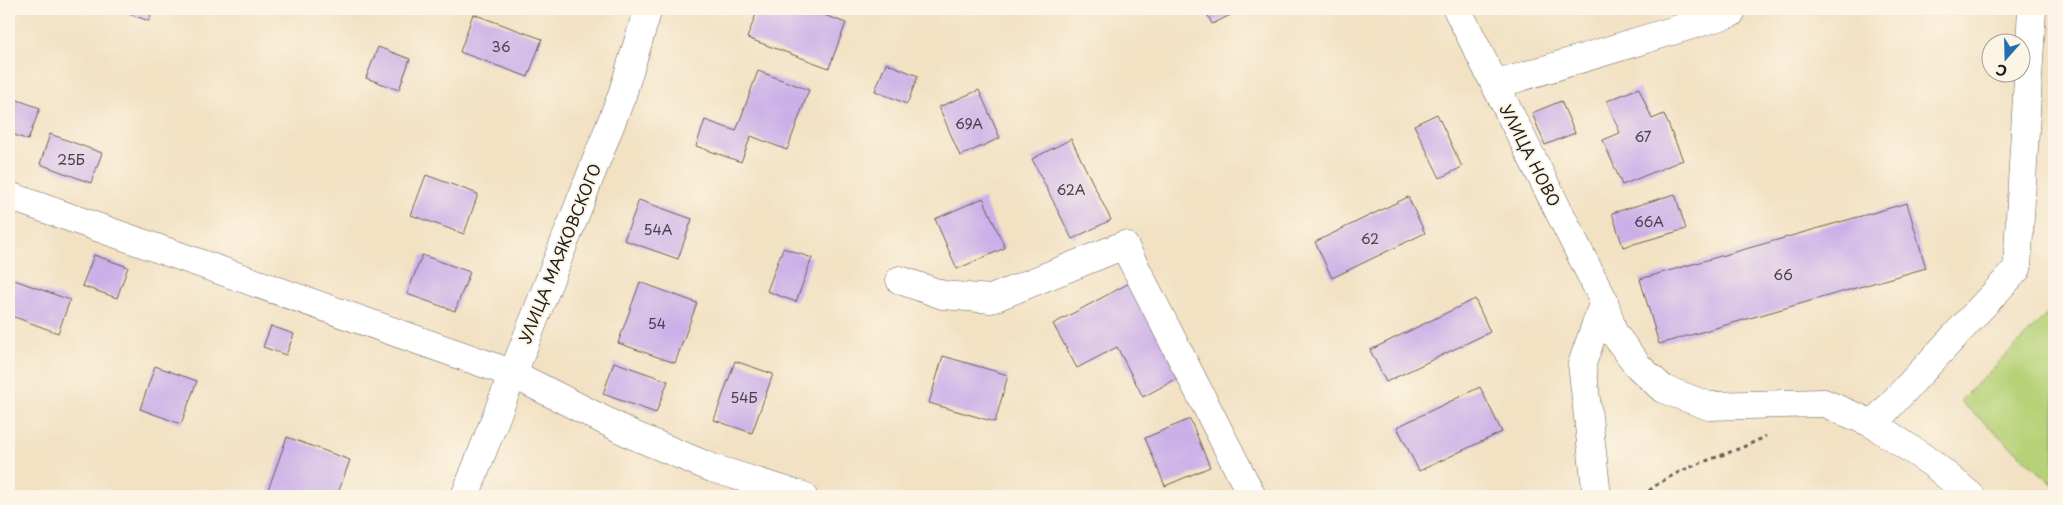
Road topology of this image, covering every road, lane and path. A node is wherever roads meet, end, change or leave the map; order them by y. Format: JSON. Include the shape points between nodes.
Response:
{"nodes":[{"id":1,"x":648,"y":9,"type":"edge"},
{"id":2,"x":1457,"y":9,"type":"edge"},
{"id":3,"x":2032,"y":9,"type":"edge"},
{"id":4,"x":1731,"y":13,"type":"dead end"},
{"id":5,"x":1495,"y":85,"type":"junction"},
{"id":6,"x":9,"y":196,"type":"edge"},
{"id":7,"x":900,"y":280,"type":"dead end"},
{"id":8,"x":1604,"y":301,"type":"junction"},
{"id":9,"x":511,"y":374,"type":"junction"},
{"id":10,"x":1873,"y":424,"type":"junction"},
{"id":11,"x":1772,"y":432,"type":"dead end"},
{"id":12,"x":465,"y":496,"type":"edge"},
{"id":13,"x":803,"y":496,"type":"edge"},
{"id":14,"x":1252,"y":496,"type":"edge"},
{"id":15,"x":1598,"y":496,"type":"edge"},
{"id":16,"x":1643,"y":496,"type":"edge"},
{"id":17,"x":1971,"y":496,"type":"edge"}],
"edges":[{"from":1,"to":9,"type":"street","name":"УЛИЦА МАЯКОВСКОГО","via":[[622,95]]},
{"from":2,"to":5,"type":"street","name":"УЛИЦА НОВО"},
{"from":3,"to":10,"type":"street","via":[[2017,270]]},
{"from":4,"to":5,"type":"street"},
{"from":5,"to":8,"type":"street","name":"УЛИЦА НОВО"},
{"from":6,"to":9,"type":"street"},
{"from":7,"to":14,"type":"street","via":[[943,295],[991,299],[1124,245]]},
{"from":8,"to":10,"type":"street","name":"УЛИЦА НОВО","via":[[1613,332],[1638,366],[1663,389],[1709,406],[1824,403]]},
{"from":8,"to":15,"type":"street","via":[[1582,364]]},
{"from":9,"to":12,"type":"street","name":"УЛИЦА МАЯКОВСКОГО"},
{"from":9,"to":13,"type":"street","via":[[633,436],[712,468]]},
{"from":10,"to":17,"type":"street","name":"УЛИЦА НОВО","via":[[1933,464]]},
{"from":11,"to":16,"type":"path","via":[[1746,447],[1658,482]]}]}
